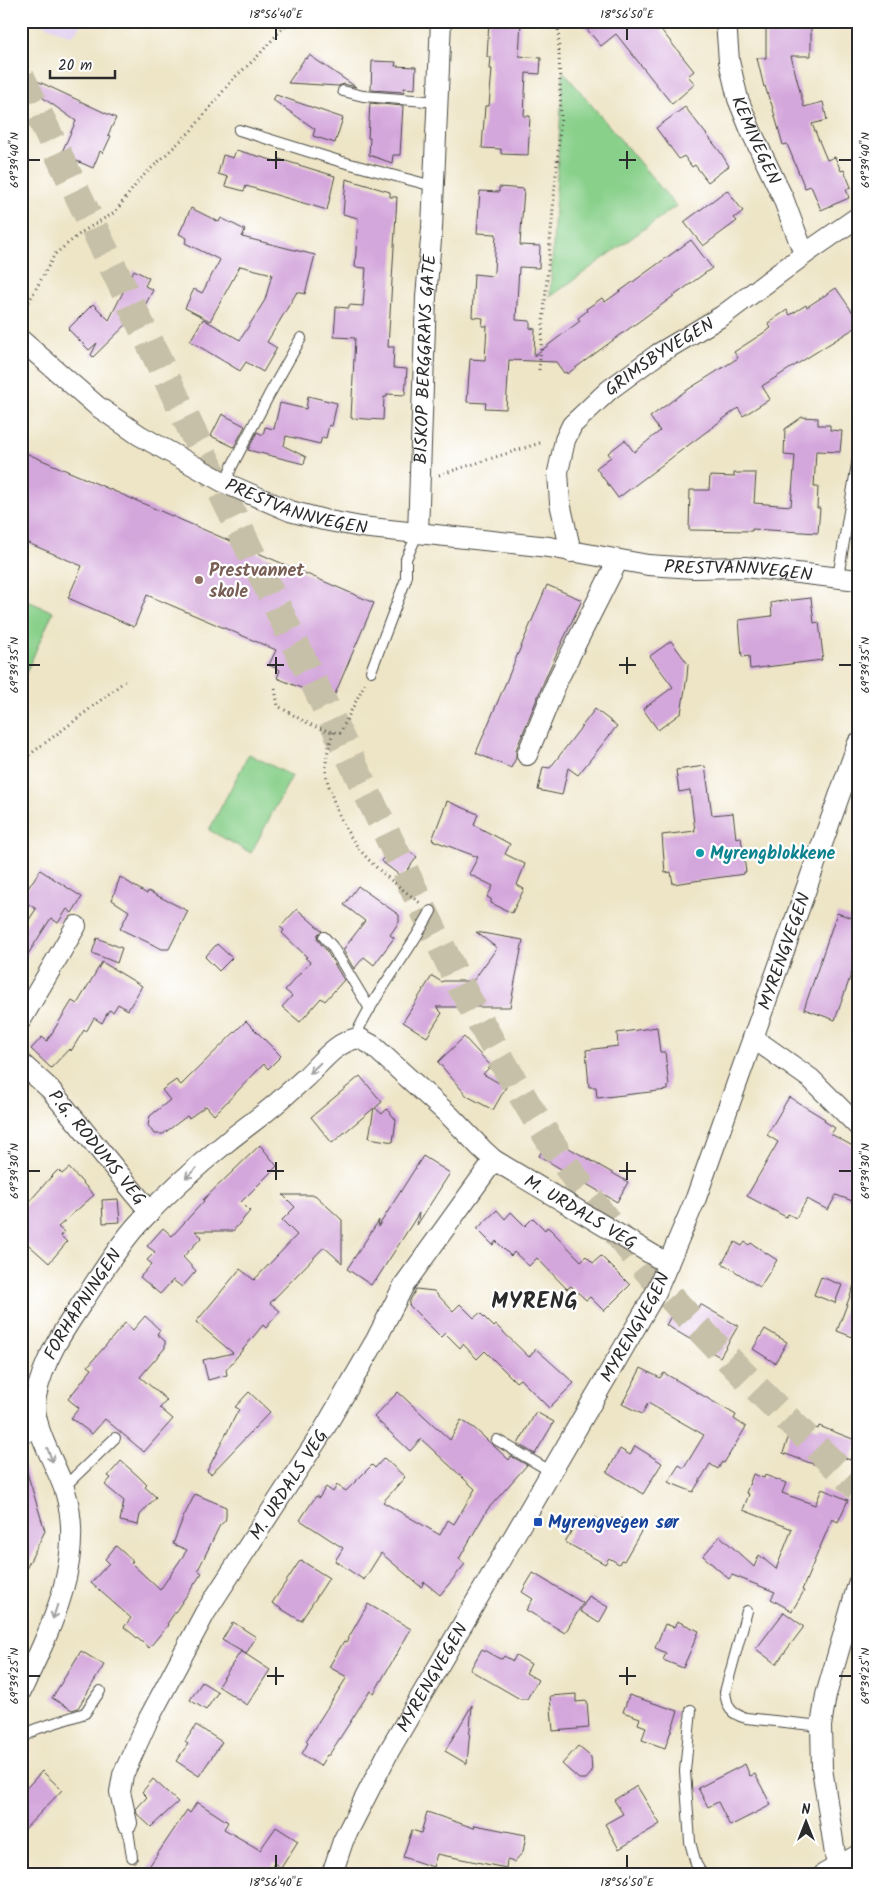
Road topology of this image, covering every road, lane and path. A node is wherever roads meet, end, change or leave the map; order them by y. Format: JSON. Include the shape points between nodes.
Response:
{"nodes":[{"id":1,"x":289,"y":21,"type":"edge"},
{"id":2,"x":441,"y":21,"type":"edge"},
{"id":3,"x":558,"y":21,"type":"edge"},
{"id":4,"x":724,"y":22,"type":"edge"},
{"id":5,"x":343,"y":91,"type":"dead end"},
{"id":6,"x":438,"y":102,"type":"junction"},
{"id":7,"x":239,"y":130,"type":"dead end"},
{"id":8,"x":433,"y":186,"type":"junction"},
{"id":9,"x":858,"y":217,"type":"edge"},
{"id":10,"x":804,"y":254,"type":"junction"},
{"id":11,"x":21,"y":325,"type":"edge"},
{"id":12,"x":301,"y":338,"type":"dead end"},
{"id":13,"x":21,"y":340,"type":"edge"},
{"id":14,"x":539,"y":370,"type":"dead end"},
{"id":15,"x":564,"y":440,"type":"junction"},
{"id":16,"x":858,"y":458,"type":"edge"},
{"id":17,"x":432,"y":478,"type":"dead end"},
{"id":18,"x":225,"y":483,"type":"junction"},
{"id":19,"x":418,"y":533,"type":"junction"},
{"id":20,"x":571,"y":552,"type":"junction"},
{"id":21,"x":618,"y":560,"type":"junction"},
{"id":22,"x":838,"y":577,"type":"junction"},
{"id":23,"x":858,"y":580,"type":"edge"},
{"id":24,"x":371,"y":671,"type":"joint"},
{"id":25,"x":125,"y":681,"type":"dead end"},
{"id":26,"x":275,"y":689,"type":"dead end"},
{"id":27,"x":333,"y":732,"type":"junction"},
{"id":28,"x":858,"y":743,"type":"edge"},
{"id":29,"x":527,"y":755,"type":"dead end"},
{"id":30,"x":21,"y":761,"type":"edge"},
{"id":31,"x":431,"y":911,"type":"joint"},
{"id":32,"x":76,"y":926,"type":"dead end"},
{"id":33,"x":324,"y":937,"type":"dead end"},
{"id":34,"x":370,"y":1009,"type":"junction"},
{"id":35,"x":21,"y":1020,"type":"edge"},
{"id":36,"x":753,"y":1038,"type":"junction"},
{"id":37,"x":354,"y":1039,"type":"junction"},
{"id":38,"x":21,"y":1063,"type":"edge"},
{"id":39,"x":858,"y":1126,"type":"edge"},
{"id":40,"x":494,"y":1160,"type":"junction"},
{"id":41,"x":150,"y":1212,"type":"junction"},
{"id":42,"x":668,"y":1264,"type":"junction"},
{"id":43,"x":31,"y":1409,"type":"edge"},
{"id":44,"x":21,"y":1435,"type":"edge"},
{"id":45,"x":115,"y":1438,"type":"dead end"},
{"id":46,"x":497,"y":1440,"type":"dead end"},
{"id":47,"x":552,"y":1472,"type":"junction"},
{"id":48,"x":64,"y":1487,"type":"junction"},
{"id":49,"x":858,"y":1584,"type":"edge"},
{"id":50,"x":747,"y":1610,"type":"dead end"},
{"id":51,"x":21,"y":1691,"type":"edge"},
{"id":52,"x":100,"y":1691,"type":"dead end"},
{"id":53,"x":691,"y":1710,"type":"dead end"},
{"id":54,"x":821,"y":1726,"type":"junction"},
{"id":55,"x":21,"y":1739,"type":"edge"},
{"id":56,"x":127,"y":1823,"type":"joint"},
{"id":57,"x":858,"y":1855,"type":"edge"},
{"id":58,"x":132,"y":1856,"type":"dead end"},
{"id":59,"x":833,"y":1871,"type":"edge"},
{"id":60,"x":332,"y":1874,"type":"edge"},
{"id":61,"x":702,"y":1874,"type":"edge"}],
"edges":[{"from":1,"to":11,"type":"path","via":[[233,79],[191,131],[140,180],[115,212],[82,232],[55,254],[26,307]]},
{"from":2,"to":6,"type":"street","name":"BISKOP BERGGRAVS GATE"},
{"from":3,"to":14,"type":"path","via":[[561,117]]},
{"from":4,"to":10,"type":"street","name":"KEMIVEGEN","via":[[738,99],[783,198]]},
{"from":5,"to":6,"type":"lane","via":[[363,96]]},
{"from":6,"to":8,"type":"street","name":"BISKOP BERGGRAVS GATE"},
{"from":7,"to":8,"type":"lane"},
{"from":8,"to":19,"type":"street","name":"BISKOP BERGGRAVS GATE"},
{"from":9,"to":10,"type":"street","name":"GRIMSBYVEGEN"},
{"from":10,"to":15,"type":"street","name":"GRIMSBYVEGEN","via":[[722,316],[658,354],[609,390],[572,425]]},
{"from":12,"to":18,"type":"lane"},
{"from":13,"to":18,"type":"street","name":"PRESTVANNVEGEN","via":[[111,416]]},
{"from":15,"to":17,"type":"path","via":[[542,442]]},
{"from":15,"to":20,"type":"street","name":"GRIMSBYVEGEN","via":[[558,472],[560,503]]},
{"from":16,"to":22,"type":"lane"},
{"from":18,"to":19,"type":"street","name":"PRESTVANNVEGEN","via":[[290,511],[324,520]]},
{"from":19,"to":20,"type":"street","name":"PRESTVANNVEGEN"},
{"from":19,"to":24,"type":"lane","via":[[406,559],[406,579]]},
{"from":20,"to":21,"type":"street","name":"PRESTVANNVEGEN"},
{"from":21,"to":22,"type":"street","name":"PRESTVANNVEGEN","via":[[694,568],[745,567]]},
{"from":21,"to":29,"type":"street","via":[[559,677]]},
{"from":22,"to":23,"type":"street","name":"PRESTVANNVEGEN"},
{"from":24,"to":27,"type":"path","via":[[340,732]]},
{"from":25,"to":30,"type":"path"},
{"from":26,"to":27,"type":"path","via":[[278,706],[303,722]]},
{"from":27,"to":31,"type":"path","via":[[326,766],[329,787],[345,830],[359,850],[392,882]]},
{"from":28,"to":36,"type":"street","name":"MYRENGVEGEN"},
{"from":31,"to":34,"type":"lane"},
{"from":32,"to":35,"type":"street"},
{"from":33,"to":34,"type":"lane"},
{"from":34,"to":37,"type":"lane"},
{"from":36,"to":39,"type":"street","via":[[811,1079]]},
{"from":36,"to":42,"type":"street","name":"MYRENGVEGEN","via":[[696,1198]]},
{"from":37,"to":40,"type":"street","name":"M. URDALS VEG","via":[[360,1038],[372,1045]]},
{"from":37,"to":41,"type":"street","name":"FORHÅPNINGEN","one_way":true,"via":[[332,1051]]},
{"from":38,"to":41,"type":"street","name":"P.G. RODUMS VEG","via":[[50,1089]]},
{"from":40,"to":42,"type":"street","name":"M. URDALS VEG"},
{"from":40,"to":56,"type":"street","name":"M. URDALS VEG","via":[[404,1285],[323,1431],[205,1613],[147,1722],[123,1775],[120,1792]]},
{"from":41,"to":43,"type":"street","name":"FORHÅPNINGEN","via":[[109,1263],[56,1344]]},
{"from":42,"to":47,"type":"street","name":"MYRENGVEGEN","via":[[639,1323]]},
{"from":43,"to":44,"type":"street"},
{"from":43,"to":48,"type":"street","one_way":true},
{"from":45,"to":48,"type":"lane"},
{"from":46,"to":47,"type":"lane"},
{"from":47,"to":60,"type":"street","name":"MYRENGVEGEN","via":[[373,1780],[342,1841]]},
{"from":48,"to":51,"type":"street","one_way":true,"via":[[72,1526],[68,1568],[54,1618]]},
{"from":49,"to":54,"type":"street","via":[[826,1695]]},
{"from":50,"to":54,"type":"lane","via":[[725,1692],[726,1704],[737,1716]]},
{"from":52,"to":55,"type":"lane","via":[[85,1713],[36,1729]]},
{"from":53,"to":61,"type":"lane","via":[[685,1771],[690,1842]]},
{"from":54,"to":59,"type":"street"},
{"from":56,"to":58,"type":"lane"},
{"from":57,"to":59,"type":"street"}]}
